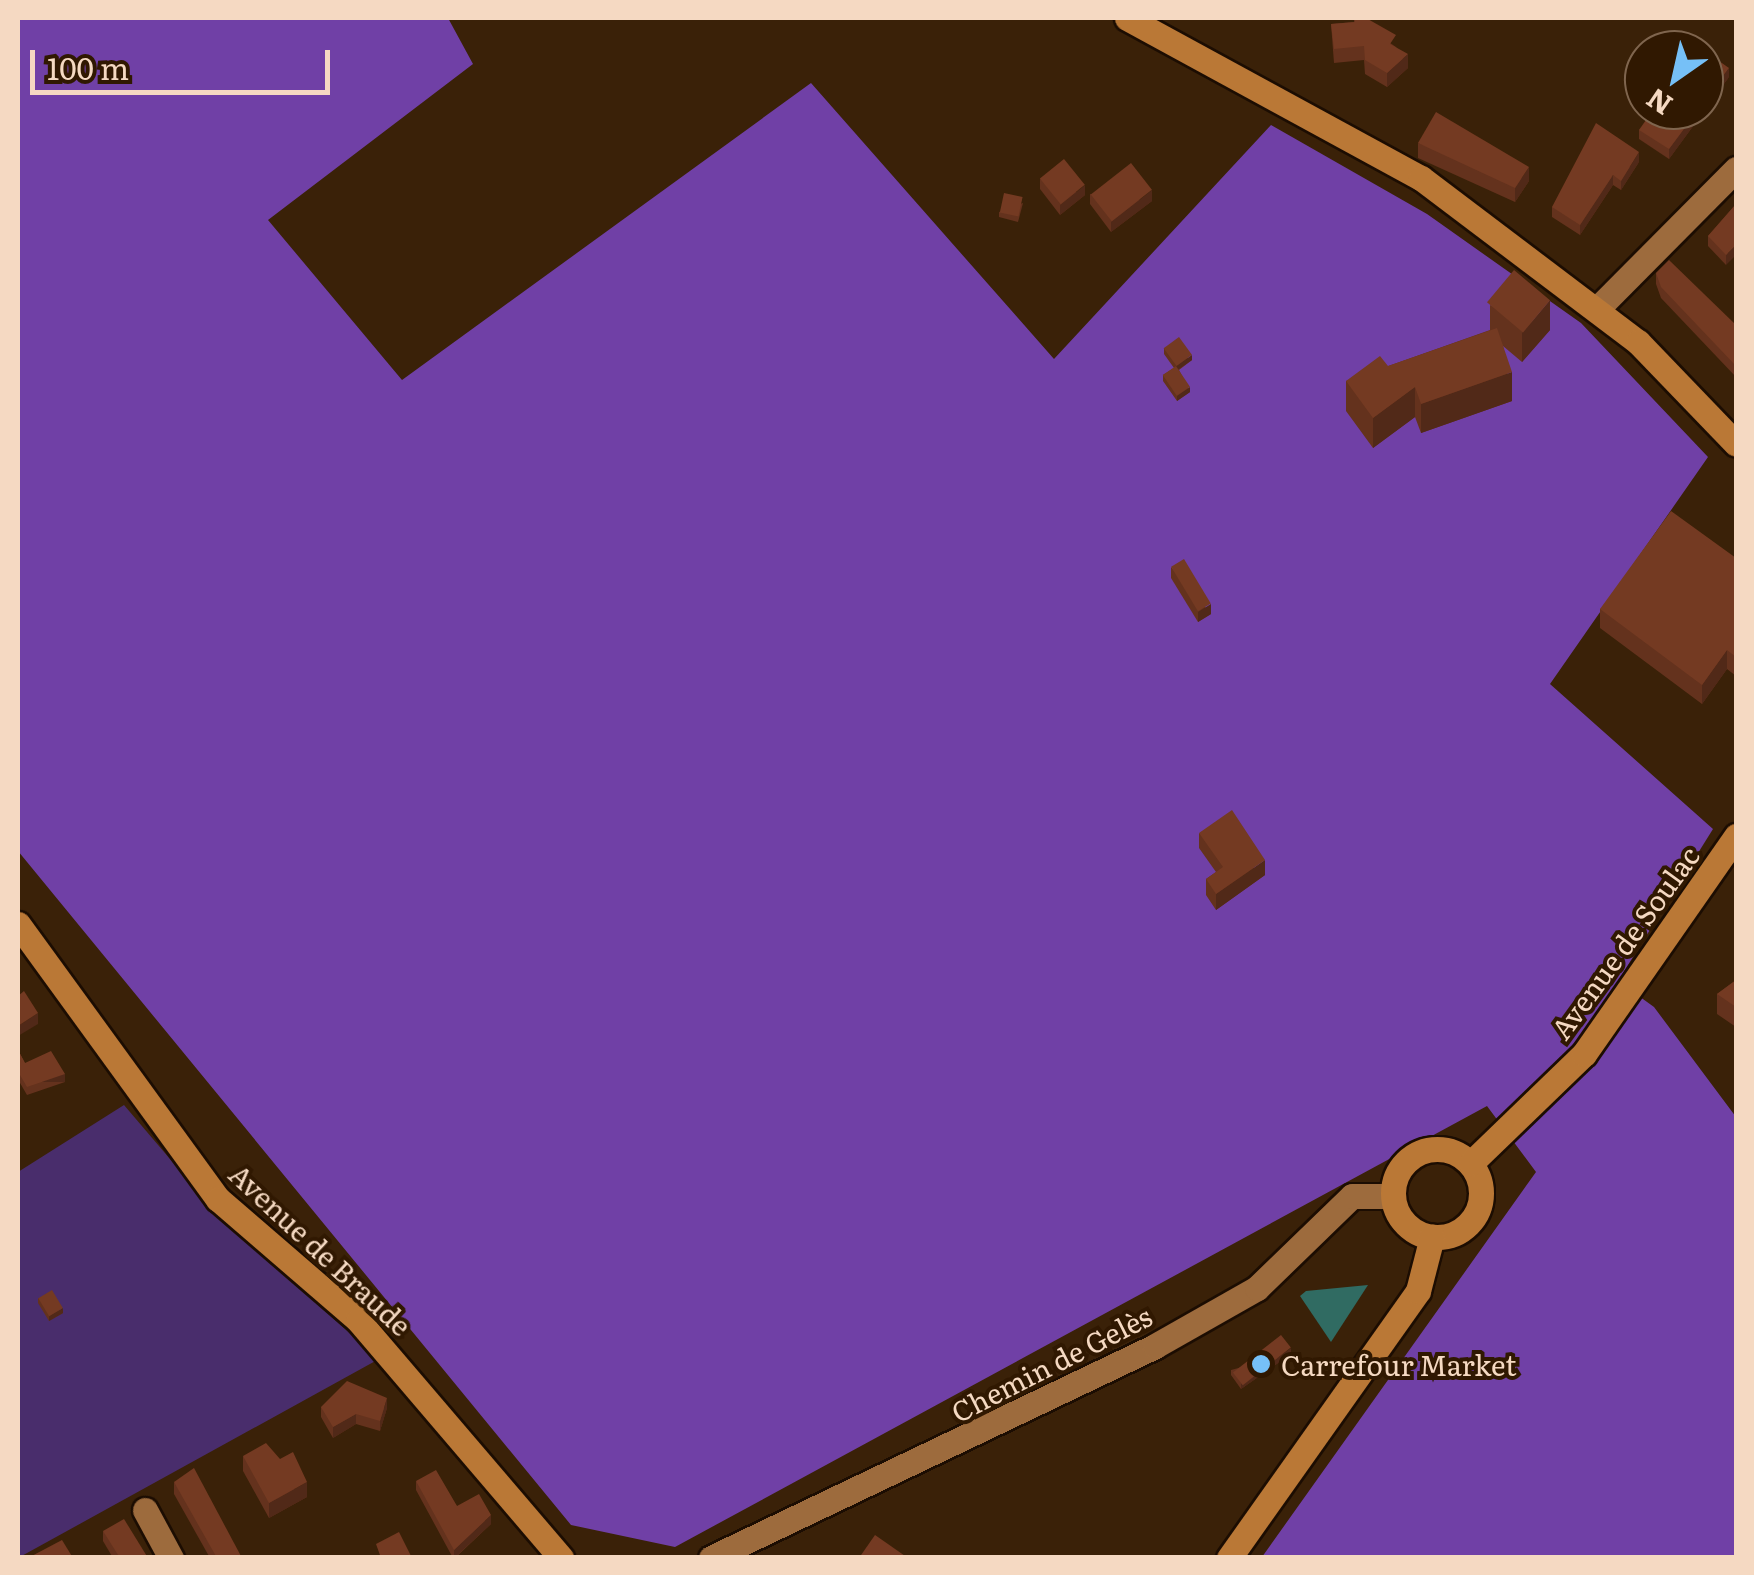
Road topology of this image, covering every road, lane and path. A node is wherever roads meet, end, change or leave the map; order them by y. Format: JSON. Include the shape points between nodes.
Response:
{"nodes":[{"id":1,"x":1127,"y":18,"type":"edge"},
{"id":2,"x":1736,"y":169,"type":"edge"},
{"id":3,"x":1598,"y":308,"type":"junction"},
{"id":4,"x":1736,"y":444,"type":"edge"},
{"id":5,"x":1736,"y":836,"type":"edge"},
{"id":6,"x":18,"y":924,"type":"edge"},
{"id":7,"x":1471,"y":1163,"type":"junction"},
{"id":8,"x":1393,"y":1196,"type":"junction"},
{"id":9,"x":1432,"y":1236,"type":"junction"},
{"id":10,"x":145,"y":1510,"type":"dead end"},
{"id":11,"x":171,"y":1558,"type":"edge"},
{"id":12,"x":561,"y":1558,"type":"edge"},
{"id":13,"x":711,"y":1558,"type":"edge"},
{"id":14,"x":1229,"y":1558,"type":"edge"}],
"edges":[{"from":1,"to":3,"type":"main road","via":[[1422,178]]},
{"from":2,"to":3,"type":"street"},
{"from":3,"to":4,"type":"main road"},
{"from":5,"to":7,"type":"main road","name":"Avenue de Soulac","via":[[1584,1054]]},
{"from":6,"to":12,"type":"main road","name":"Avenue de Braude","via":[[218,1199],[358,1320]]},
{"from":7,"to":8,"type":"main road","via":[[1426,1150],[1405,1162]]},
{"from":7,"to":9,"type":"main road","via":[[1481,1186],[1474,1218]]},
{"from":8,"to":9,"type":"main road","via":[[1409,1227]]},
{"from":8,"to":13,"type":"street","name":"Chemin de Gelès","via":[[1352,1196],[1257,1288],[1167,1339]]},
{"from":9,"to":14,"type":"main road","via":[[1418,1291]]},
{"from":10,"to":11,"type":"street"}]}
